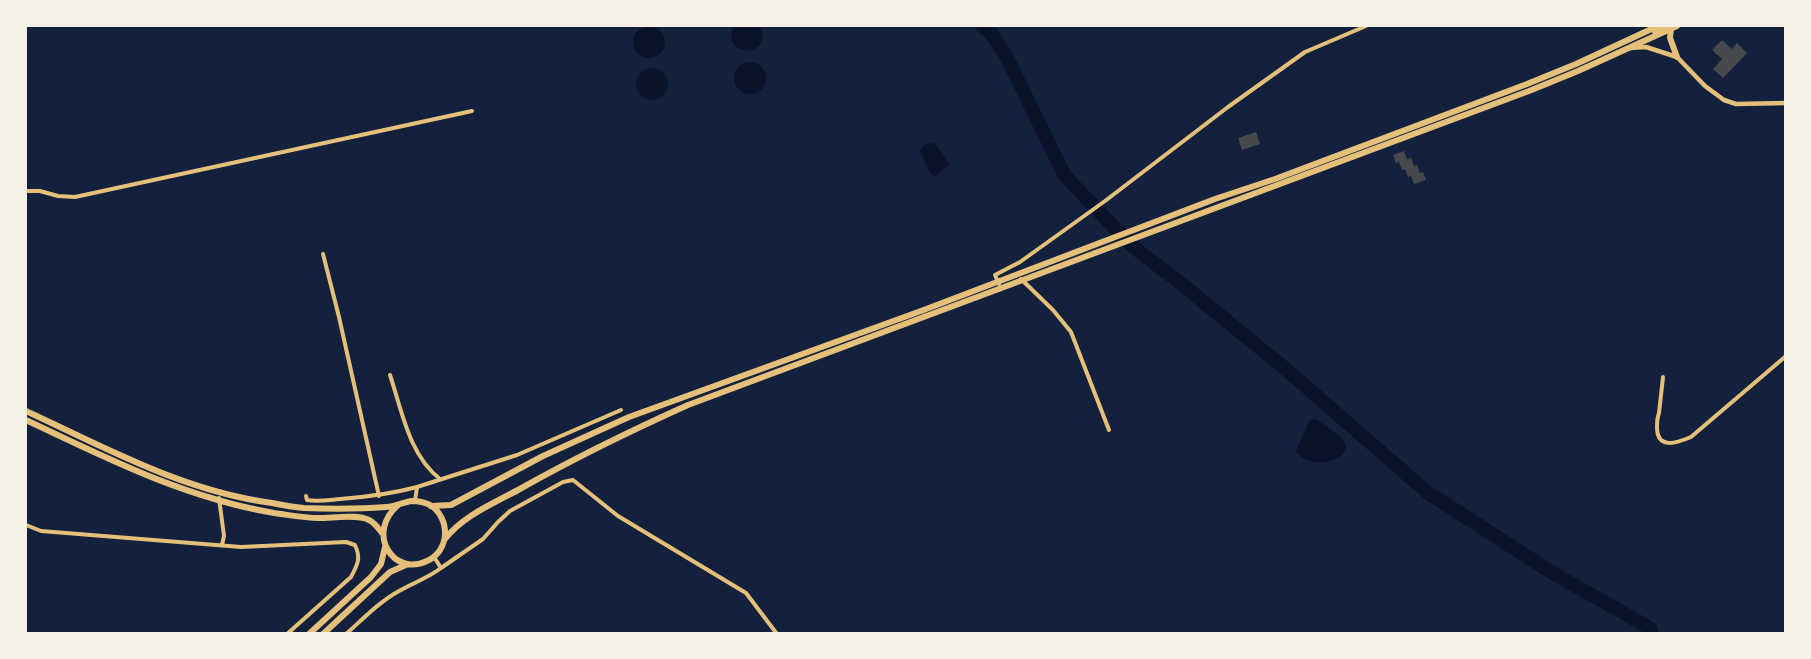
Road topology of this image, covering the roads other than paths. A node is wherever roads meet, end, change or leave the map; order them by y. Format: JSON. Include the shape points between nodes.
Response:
{"nodes":[{"id":1,"x":1366,"y":26,"type":"edge"},
{"id":2,"x":1658,"y":26,"type":"edge"},
{"id":3,"x":1671,"y":26,"type":"edge"},
{"id":4,"x":1652,"y":38,"type":"junction"},
{"id":5,"x":1628,"y":48,"type":"junction"},
{"id":6,"x":1657,"y":50,"type":"junction"},
{"id":7,"x":1677,"y":57,"type":"junction"},
{"id":8,"x":1785,"y":104,"type":"edge"},
{"id":9,"x":472,"y":111,"type":"dead end"},
{"id":10,"x":26,"y":191,"type":"edge"},
{"id":11,"x":322,"y":254,"type":"dead end"},
{"id":12,"x":1019,"y":273,"type":"junction"},
{"id":13,"x":998,"y":281,"type":"junction"},
{"id":14,"x":1022,"y":281,"type":"junction"},
{"id":15,"x":1001,"y":288,"type":"junction"},
{"id":16,"x":1785,"y":356,"type":"edge"},
{"id":17,"x":390,"y":375,"type":"dead end"},
{"id":18,"x":1663,"y":377,"type":"dead end"},
{"id":19,"x":621,"y":410,"type":"dead end"},
{"id":20,"x":26,"y":411,"type":"edge"},
{"id":21,"x":26,"y":420,"type":"edge"},
{"id":22,"x":1109,"y":430,"type":"dead end"},
{"id":23,"x":440,"y":480,"type":"junction"},
{"id":24,"x":417,"y":487,"type":"junction"},
{"id":25,"x":218,"y":493,"type":"junction"},
{"id":26,"x":306,"y":496,"type":"dead end"},
{"id":27,"x":379,"y":496,"type":"junction"},
{"id":28,"x":219,"y":501,"type":"junction"},
{"id":29,"x":415,"y":501,"type":"junction"},
{"id":30,"x":398,"y":505,"type":"junction"},
{"id":31,"x":431,"y":506,"type":"junction"},
{"id":32,"x":26,"y":525,"type":"edge"},
{"id":33,"x":382,"y":533,"type":"junction"},
{"id":34,"x":445,"y":538,"type":"junction"},
{"id":35,"x":222,"y":545,"type":"junction"},
{"id":36,"x":385,"y":546,"type":"junction"},
{"id":37,"x":434,"y":557,"type":"junction"},
{"id":38,"x":408,"y":564,"type":"junction"},
{"id":39,"x":441,"y":568,"type":"junction"},
{"id":40,"x":286,"y":633,"type":"edge"},
{"id":41,"x":308,"y":633,"type":"edge"},
{"id":42,"x":323,"y":633,"type":"edge"},
{"id":43,"x":346,"y":633,"type":"edge"},
{"id":44,"x":777,"y":633,"type":"edge"}],
"edges":[{"from":1,"to":13,"type":"street","via":[[1305,52],[1105,201],[1020,262],[995,275]]},
{"from":2,"to":12,"type":"main road","via":[[1527,84]]},
{"from":3,"to":4,"type":"main road","via":[[1656,31]]},
{"from":3,"to":7,"type":"main road","via":[[1670,38]]},
{"from":4,"to":5,"type":"main road"},
{"from":4,"to":6,"type":"street"},
{"from":5,"to":6,"type":"street"},
{"from":5,"to":14,"type":"main road","via":[[1529,91]]},
{"from":6,"to":7,"type":"street"},
{"from":7,"to":8,"type":"street","via":[[1724,100],[1736,104]]},
{"from":9,"to":10,"type":"street","via":[[75,197]]},
{"from":11,"to":27,"type":"street"},
{"from":12,"to":13,"type":"main road"},
{"from":12,"to":14,"type":"street"},
{"from":13,"to":15,"type":"street"},
{"from":13,"to":31,"type":"main road","via":[[629,417],[543,456],[451,505]]},
{"from":14,"to":15,"type":"main road"},
{"from":14,"to":22,"type":"street","via":[[1071,332]]},
{"from":15,"to":34,"type":"main road","via":[[688,405],[570,461],[458,524]]},
{"from":16,"to":18,"type":"street","via":[[1691,437],[1678,442],[1666,443],[1657,435]]},
{"from":17,"to":23,"type":"street","via":[[414,449]]},
{"from":19,"to":23,"type":"street","via":[[517,455]]},
{"from":20,"to":25,"type":"main road","via":[[155,472]]},
{"from":21,"to":28,"type":"main road","via":[[119,464]]},
{"from":23,"to":24,"type":"street"},
{"from":24,"to":27,"type":"street"},
{"from":24,"to":29,"type":"street"},
{"from":25,"to":28,"type":"street"},
{"from":25,"to":30,"type":"main road","via":[[302,508]]},
{"from":26,"to":27,"type":"street","via":[[314,501]]},
{"from":28,"to":33,"type":"main road","via":[[291,516],[361,518],[369,520]]},
{"from":28,"to":35,"type":"street"},
{"from":29,"to":30,"type":"main road"},
{"from":29,"to":31,"type":"main road"},
{"from":30,"to":33,"type":"main road","via":[[389,513]]},
{"from":31,"to":34,"type":"main road","via":[[443,520]]},
{"from":32,"to":35,"type":"street","via":[[41,531]]},
{"from":33,"to":36,"type":"main road"},
{"from":34,"to":37,"type":"main road"},
{"from":35,"to":40,"type":"street","via":[[355,545],[358,565],[351,577]]},
{"from":36,"to":38,"type":"main road","via":[[395,558]]},
{"from":36,"to":41,"type":"main road","via":[[381,564],[370,577]]},
{"from":37,"to":38,"type":"main road"},
{"from":37,"to":39,"type":"street"},
{"from":38,"to":42,"type":"main road","via":[[390,572]]},
{"from":39,"to":43,"type":"street","via":[[392,596]]},
{"from":39,"to":44,"type":"street","via":[[483,539],[510,511],[573,480],[618,516],[746,593]]}]}
